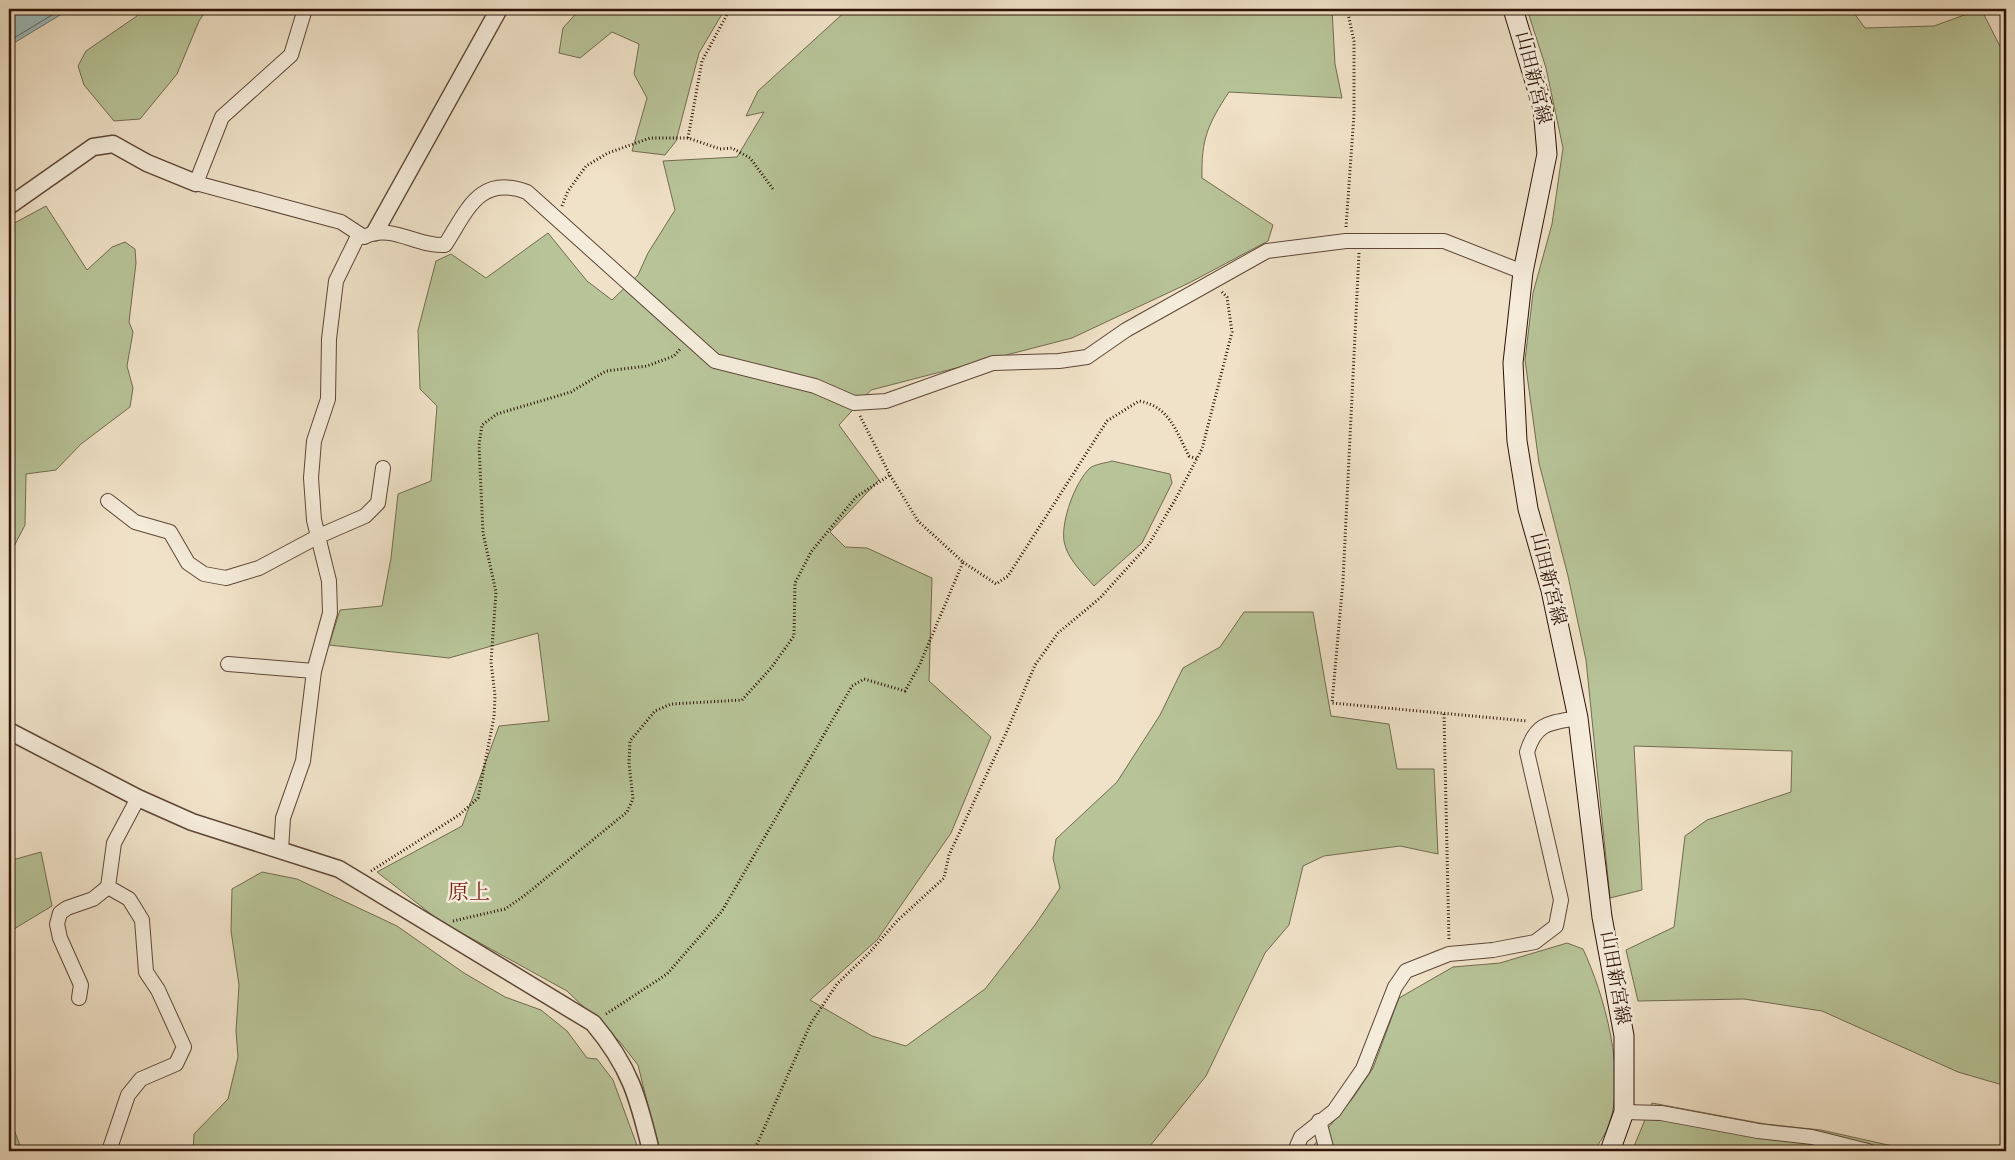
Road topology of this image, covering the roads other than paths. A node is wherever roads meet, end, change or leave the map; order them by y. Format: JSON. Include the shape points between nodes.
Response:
{"nodes":[{"id":1,"x":305,"y":9,"type":"edge"},
{"id":2,"x":499,"y":9,"type":"edge"},
{"id":3,"x":1513,"y":9,"type":"edge"},
{"id":4,"x":196,"y":183,"type":"junction"},
{"id":5,"x":9,"y":206,"type":"edge"},
{"id":6,"x":367,"y":233,"type":"junction"},
{"id":7,"x":1523,"y":272,"type":"junction"},
{"id":8,"x":383,"y":468,"type":"dead end"},
{"id":9,"x":108,"y":501,"type":"dead end"},
{"id":10,"x":319,"y":536,"type":"junction"},
{"id":11,"x":228,"y":664,"type":"dead end"},
{"id":12,"x":314,"y":671,"type":"junction"},
{"id":13,"x":1578,"y":718,"type":"junction"},
{"id":14,"x":9,"y":731,"type":"edge"},
{"id":15,"x":138,"y":798,"type":"junction"},
{"id":16,"x":281,"y":850,"type":"junction"},
{"id":17,"x":108,"y":887,"type":"junction"},
{"id":18,"x":79,"y":998,"type":"dead end"},
{"id":19,"x":1624,"y":1112,"type":"junction"},
{"id":20,"x":1319,"y":1121,"type":"junction"},
{"id":21,"x":110,"y":1151,"type":"edge"},
{"id":22,"x":651,"y":1151,"type":"edge"},
{"id":23,"x":1295,"y":1151,"type":"edge"},
{"id":24,"x":1326,"y":1151,"type":"edge"},
{"id":25,"x":1610,"y":1151,"type":"edge"},
{"id":26,"x":1868,"y":1151,"type":"edge"}],
"edges":[{"from":1,"to":4,"type":"street","via":[[291,55],[222,117]]},
{"from":2,"to":6,"type":"street"},
{"from":3,"to":7,"type":"main road","name":"山田新宮線","via":[[1543,108],[1547,154]]},
{"from":4,"to":5,"type":"street","via":[[147,163],[114,144],[94,147]]},
{"from":4,"to":6,"type":"street","via":[[341,222]]},
{"from":6,"to":7,"type":"street","via":[[400,235],[430,246],[444,245],[477,196],[490,188],[511,186],[527,192],[715,361],[815,386],[854,403],[886,401],[993,363],[1088,357],[1126,330],[1267,250],[1352,241],[1444,241]]},
{"from":6,"to":10,"type":"street","via":[[336,281],[328,339],[328,399],[314,441],[311,478],[314,520]]},
{"from":7,"to":13,"type":"main road","name":"山田新宮線","via":[[1513,363],[1517,441],[1528,509],[1551,590]]},
{"from":8,"to":10,"type":"street","via":[[378,503],[365,516]]},
{"from":9,"to":10,"type":"street","via":[[135,522],[170,532],[188,563],[204,574],[226,578],[260,568]]},
{"from":10,"to":12,"type":"street","via":[[329,581],[330,613]]},
{"from":11,"to":12,"type":"street"},
{"from":12,"to":16,"type":"street","via":[[303,761],[283,818]]},
{"from":13,"to":19,"type":"main road","name":"山田新宮線","via":[[1602,916],[1624,1036]]},
{"from":13,"to":20,"type":"street","via":[[1547,723],[1532,735],[1527,752],[1561,900],[1556,926],[1535,942],[1449,954],[1406,971],[1395,987],[1363,1069],[1334,1112]]},
{"from":14,"to":15,"type":"street"},
{"from":15,"to":16,"type":"street","via":[[192,822]]},
{"from":15,"to":17,"type":"street","via":[[114,843]]},
{"from":16,"to":22,"type":"street","via":[[339,869],[593,1022],[614,1048],[636,1092]]},
{"from":17,"to":18,"type":"street","via":[[93,899],[60,913],[57,924],[60,938],[82,985]]},
{"from":17,"to":21,"type":"street","via":[[129,899],[142,920],[146,972],[158,990],[184,1047],[176,1064],[141,1079],[128,1095]]},
{"from":19,"to":25,"type":"main road","name":"山田新宮線"},
{"from":19,"to":26,"type":"street","via":[[1660,1113],[1812,1137]]},
{"from":20,"to":23,"type":"street","via":[[1301,1137]]},
{"from":20,"to":24,"type":"street"}]}
